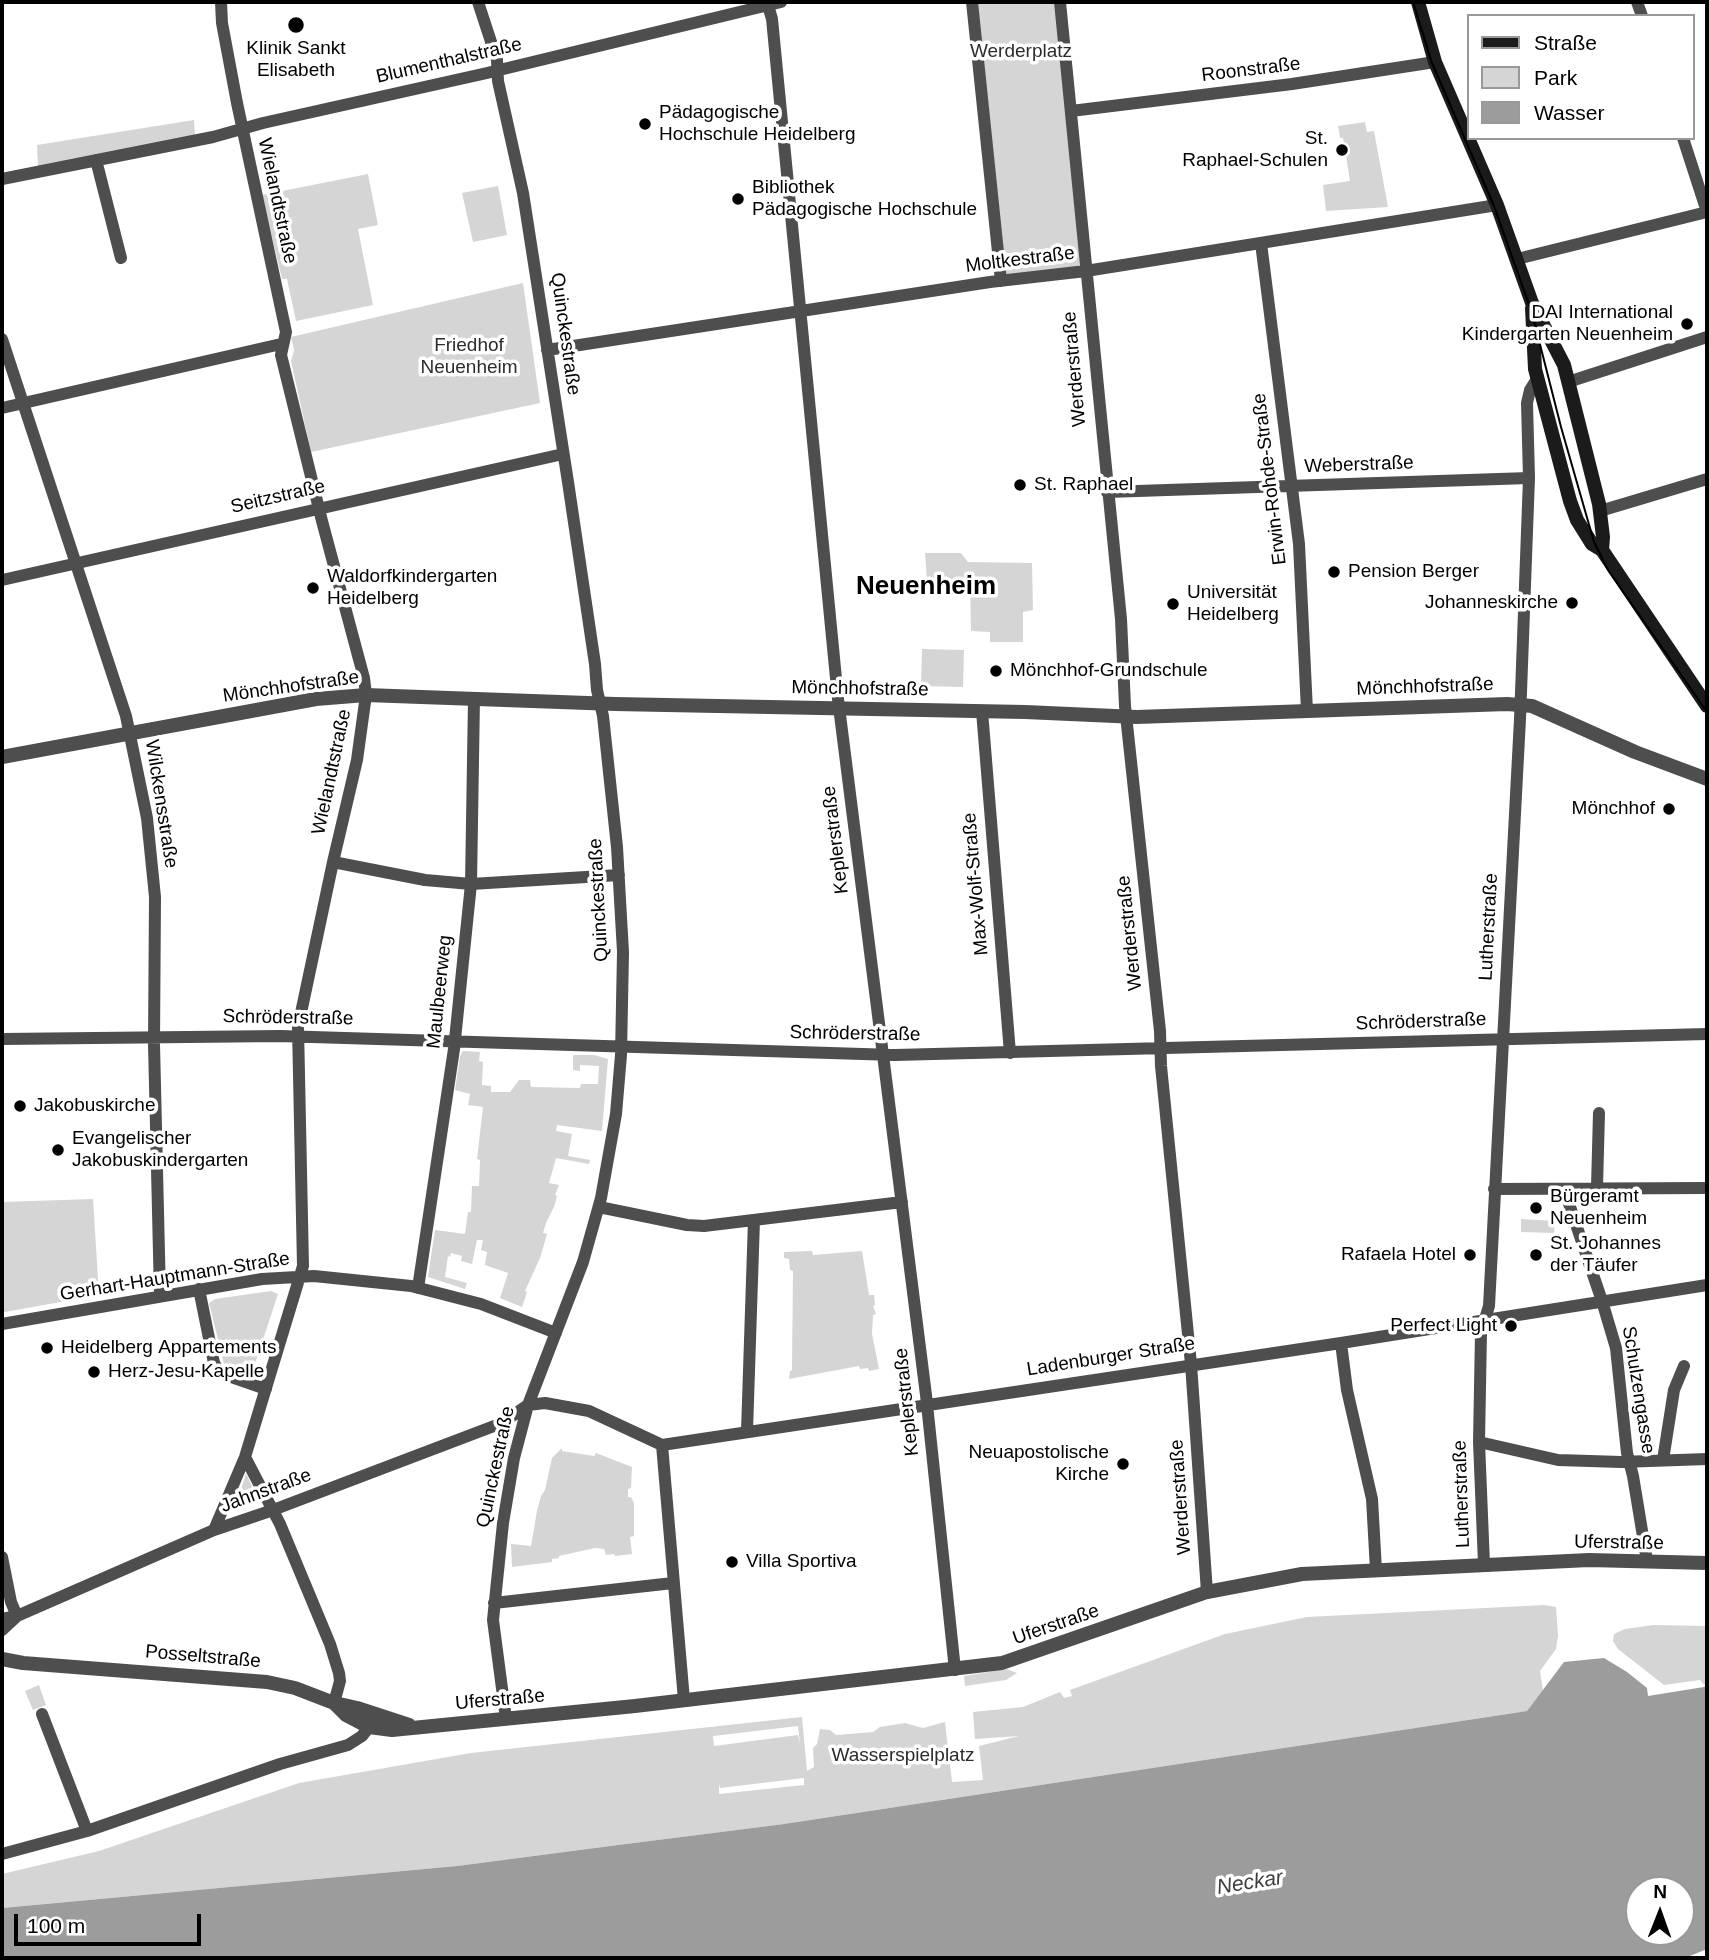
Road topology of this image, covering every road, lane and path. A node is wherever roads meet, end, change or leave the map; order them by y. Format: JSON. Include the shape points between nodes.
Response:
{"nodes":[{"id":1,"x":220,"y":2,"type":"edge"},
{"id":2,"x":478,"y":2,"type":"edge"},
{"id":3,"x":972,"y":2,"type":"edge"},
{"id":4,"x":1060,"y":2,"type":"edge"},
{"id":5,"x":1418,"y":2,"type":"edge"},
{"id":6,"x":772,"y":3,"type":"edge"},
{"id":7,"x":1436,"y":62,"type":"junction"},
{"id":8,"x":498,"y":70,"type":"junction"},
{"id":9,"x":1071,"y":111,"type":"junction"},
{"id":10,"x":1466,"y":123,"type":"edge"},
{"id":11,"x":243,"y":128,"type":"junction"},
{"id":12,"x":1472,"y":140,"type":"edge"},
{"id":13,"x":1684,"y":140,"type":"edge"},
{"id":14,"x":96,"y":160,"type":"junction"},
{"id":15,"x":2,"y":179,"type":"edge"},
{"id":16,"x":1497,"y":205,"type":"junction"},
{"id":17,"x":1707,"y":212,"type":"edge"},
{"id":18,"x":1262,"y":243,"type":"junction"},
{"id":19,"x":121,"y":258,"type":"dead end"},
{"id":20,"x":1517,"y":259,"type":"junction"},
{"id":21,"x":1086,"y":271,"type":"junction"},
{"id":22,"x":1001,"y":281,"type":"junction"},
{"id":23,"x":1532,"y":303,"type":"junction"},
{"id":24,"x":802,"y":317,"type":"junction"},
{"id":25,"x":1707,"y":337,"type":"edge"},
{"id":26,"x":2,"y":339,"type":"edge"},
{"id":27,"x":282,"y":344,"type":"junction"},
{"id":28,"x":547,"y":350,"type":"junction"},
{"id":29,"x":1537,"y":379,"type":"junction"},
{"id":30,"x":1568,"y":382,"type":"junction"},
{"id":31,"x":22,"y":403,"type":"junction"},
{"id":32,"x":2,"y":408,"type":"edge"},
{"id":33,"x":563,"y":454,"type":"junction"},
{"id":34,"x":1529,"y":478,"type":"junction"},
{"id":35,"x":1707,"y":479,"type":"edge"},
{"id":36,"x":1291,"y":487,"type":"junction"},
{"id":37,"x":1107,"y":492,"type":"junction"},
{"id":38,"x":320,"y":508,"type":"junction"},
{"id":39,"x":1600,"y":511,"type":"junction"},
{"id":40,"x":1602,"y":550,"type":"junction"},
{"id":41,"x":76,"y":564,"type":"junction"},
{"id":42,"x":2,"y":580,"type":"edge"},
{"id":43,"x":366,"y":695,"type":"junction"},
{"id":44,"x":474,"y":698,"type":"junction"},
{"id":45,"x":599,"y":703,"type":"junction"},
{"id":46,"x":1520,"y":705,"type":"junction"},
{"id":47,"x":1707,"y":706,"type":"edge"},
{"id":48,"x":982,"y":711,"type":"junction"},
{"id":49,"x":1307,"y":711,"type":"junction"},
{"id":50,"x":840,"y":715,"type":"junction"},
{"id":51,"x":1126,"y":717,"type":"junction"},
{"id":52,"x":130,"y":732,"type":"junction"},
{"id":53,"x":2,"y":757,"type":"edge"},
{"id":54,"x":1707,"y":779,"type":"edge"},
{"id":55,"x":332,"y":862,"type":"junction"},
{"id":56,"x":619,"y":876,"type":"junction"},
{"id":57,"x":471,"y":884,"type":"junction"},
{"id":58,"x":1707,"y":1034,"type":"edge"},
{"id":59,"x":298,"y":1037,"type":"junction"},
{"id":60,"x":154,"y":1038,"type":"junction"},
{"id":61,"x":1502,"y":1038,"type":"junction"},
{"id":62,"x":2,"y":1039,"type":"edge"},
{"id":63,"x":454,"y":1042,"type":"junction"},
{"id":64,"x":621,"y":1048,"type":"junction"},
{"id":65,"x":1161,"y":1050,"type":"junction"},
{"id":66,"x":1010,"y":1053,"type":"junction"},
{"id":67,"x":883,"y":1060,"type":"junction"},
{"id":68,"x":1599,"y":1113,"type":"dead end"},
{"id":69,"x":1597,"y":1187,"type":"junction"},
{"id":70,"x":1707,"y":1188,"type":"edge"},
{"id":71,"x":1494,"y":1189,"type":"junction"},
{"id":72,"x":1564,"y":1189,"type":"junction"},
{"id":73,"x":902,"y":1202,"type":"junction"},
{"id":74,"x":599,"y":1207,"type":"junction"},
{"id":75,"x":754,"y":1220,"type":"junction"},
{"id":76,"x":300,"y":1277,"type":"junction"},
{"id":77,"x":1707,"y":1284,"type":"edge"},
{"id":78,"x":418,"y":1288,"type":"junction"},
{"id":79,"x":199,"y":1289,"type":"junction"},
{"id":80,"x":160,"y":1295,"type":"junction"},
{"id":81,"x":1602,"y":1301,"type":"junction"},
{"id":82,"x":1484,"y":1320,"type":"junction"},
{"id":83,"x":2,"y":1324,"type":"edge"},
{"id":84,"x":556,"y":1333,"type":"junction"},
{"id":85,"x":1341,"y":1343,"type":"junction"},
{"id":86,"x":1191,"y":1364,"type":"junction"},
{"id":87,"x":1684,"y":1366,"type":"dead end"},
{"id":88,"x":266,"y":1389,"type":"junction"},
{"id":89,"x":528,"y":1405,"type":"junction"},
{"id":90,"x":926,"y":1405,"type":"junction"},
{"id":91,"x":747,"y":1431,"type":"junction"},
{"id":92,"x":1479,"y":1441,"type":"junction"},
{"id":93,"x":662,"y":1445,"type":"junction"},
{"id":94,"x":244,"y":1457,"type":"junction"},
{"id":95,"x":1707,"y":1459,"type":"edge"},
{"id":96,"x":1663,"y":1460,"type":"junction"},
{"id":97,"x":1629,"y":1461,"type":"junction"},
{"id":98,"x":273,"y":1510,"type":"junction"},
{"id":99,"x":214,"y":1530,"type":"junction"},
{"id":100,"x":2,"y":1557,"type":"edge"},
{"id":101,"x":1647,"y":1561,"type":"junction"},
{"id":102,"x":1707,"y":1563,"type":"edge"},
{"id":103,"x":1484,"y":1564,"type":"junction"},
{"id":104,"x":1376,"y":1570,"type":"junction"},
{"id":105,"x":673,"y":1583,"type":"junction"},
{"id":106,"x":1207,"y":1592,"type":"junction"},
{"id":107,"x":494,"y":1604,"type":"junction"},
{"id":108,"x":17,"y":1616,"type":"junction"},
{"id":109,"x":2,"y":1619,"type":"edge"},
{"id":110,"x":2,"y":1630,"type":"edge"},
{"id":111,"x":2,"y":1659,"type":"edge"},
{"id":112,"x":23,"y":1663,"type":"junction"},
{"id":113,"x":2,"y":1666,"type":"edge"},
{"id":114,"x":955,"y":1670,"type":"junction"},
{"id":115,"x":684,"y":1700,"type":"junction"},
{"id":116,"x":334,"y":1703,"type":"junction"},
{"id":117,"x":42,"y":1714,"type":"dead end"},
{"id":118,"x":506,"y":1719,"type":"junction"},
{"id":119,"x":369,"y":1727,"type":"junction"},
{"id":120,"x":414,"y":1727,"type":"junction"},
{"id":121,"x":87,"y":1831,"type":"junction"},
{"id":122,"x":2,"y":1854,"type":"edge"}],
"edges":[{"from":1,"to":11,"type":"street","name":"Wielandtstraße"},
{"from":2,"to":8,"type":"street","name":"Quinckestraße"},
{"from":3,"to":22,"type":"street"},
{"from":4,"to":9,"type":"street"},
{"from":5,"to":7,"type":"main road"},
{"from":6,"to":8,"type":"street","name":"Blumenthalstraße"},
{"from":6,"to":24,"type":"street","name":"Keplerstraße"},
{"from":7,"to":9,"type":"street","name":"Roonstraße"},
{"from":7,"to":10,"type":"main road"},
{"from":8,"to":11,"type":"street","name":"Blumenthalstraße"},
{"from":8,"to":28,"type":"street","name":"Quinckestraße"},
{"from":9,"to":21,"type":"street"},
{"from":11,"to":14,"type":"street","name":"Blumenthalstraße"},
{"from":11,"to":27,"type":"street","name":"Wielandtstraße","via":[[286,332]]},
{"from":12,"to":16,"type":"main road"},
{"from":13,"to":17,"type":"street"},
{"from":14,"to":15,"type":"street","name":"Blumenthalstraße"},
{"from":14,"to":19,"type":"street"},
{"from":16,"to":18,"type":"street","name":"Moltkestraße"},
{"from":16,"to":20,"type":"main road"},
{"from":17,"to":20,"type":"street"},
{"from":18,"to":21,"type":"street","name":"Moltkestraße"},
{"from":18,"to":36,"type":"street","name":"Erwin-Rohde-Straße"},
{"from":20,"to":23,"type":"main road"},
{"from":21,"to":22,"type":"street","name":"Moltkestraße"},
{"from":21,"to":37,"type":"street","name":"Werderstraße"},
{"from":22,"to":24,"type":"street","name":"Moltkestraße"},
{"from":23,"to":29,"type":"main road"},
{"from":23,"to":30,"type":"main road","via":[[1562,360]]},
{"from":24,"to":28,"type":"street","name":"Moltkestraße"},
{"from":24,"to":50,"type":"street","name":"Keplerstraße"},
{"from":25,"to":30,"type":"street"},
{"from":26,"to":31,"type":"street","name":"Wilckensstraße"},
{"from":27,"to":31,"type":"street"},
{"from":27,"to":38,"type":"street","name":"Wielandtstraße"},
{"from":28,"to":33,"type":"street","name":"Quinckestraße"},
{"from":29,"to":34,"type":"street","name":"Lutherstraße","via":[[1527,403]]},
{"from":29,"to":40,"type":"main road","via":[[1570,501],[1584,535]]},
{"from":30,"to":39,"type":"main road"},
{"from":31,"to":32,"type":"street"},
{"from":31,"to":41,"type":"street","name":"Wilckensstraße"},
{"from":33,"to":38,"type":"street","name":"Seitzstraße"},
{"from":33,"to":45,"type":"street","name":"Quinckestraße"},
{"from":34,"to":36,"type":"street","name":"Weberstraße"},
{"from":34,"to":46,"type":"street","name":"Lutherstraße"},
{"from":35,"to":39,"type":"street"},
{"from":36,"to":37,"type":"street","name":"Weberstraße"},
{"from":36,"to":49,"type":"street","name":"Erwin-Rohde-Straße","via":[[1301,571]]},
{"from":37,"to":51,"type":"street","name":"Werderstraße"},
{"from":38,"to":41,"type":"street","name":"Seitzstraße"},
{"from":38,"to":43,"type":"street","name":"Wielandtstraße"},
{"from":39,"to":40,"type":"main road"},
{"from":40,"to":47,"type":"main road"},
{"from":41,"to":42,"type":"street","name":"Seitzstraße"},
{"from":41,"to":52,"type":"street","name":"Wilckensstraße"},
{"from":43,"to":44,"type":"street","name":"Mönchhofstraße"},
{"from":43,"to":52,"type":"street","name":"Mönchhofstraße","via":[[316,699]]},
{"from":43,"to":55,"type":"street","name":"Wielandtstraße","via":[[358,760]]},
{"from":44,"to":45,"type":"street","name":"Mönchhofstraße"},
{"from":44,"to":57,"type":"street","name":"Maulbeerweg"},
{"from":45,"to":50,"type":"street","name":"Mönchhofstraße"},
{"from":45,"to":56,"type":"street","name":"Quinckestraße"},
{"from":46,"to":49,"type":"street","name":"Mönchhofstraße"},
{"from":46,"to":54,"type":"street","name":"Mönchhofstraße"},
{"from":46,"to":61,"type":"street","name":"Lutherstraße"},
{"from":48,"to":50,"type":"street","name":"Mönchhofstraße"},
{"from":48,"to":51,"type":"street","name":"Mönchhofstraße"},
{"from":48,"to":66,"type":"street","name":"Max-Wolf-Straße"},
{"from":49,"to":51,"type":"street","name":"Mönchhofstraße"},
{"from":50,"to":67,"type":"street","name":"Keplerstraße"},
{"from":51,"to":65,"type":"street","name":"Werderstraße"},
{"from":52,"to":53,"type":"street","name":"Mönchhofstraße"},
{"from":52,"to":60,"type":"street","name":"Wilckensstraße","via":[[147,818],[155,897]]},
{"from":55,"to":57,"type":"street"},
{"from":55,"to":59,"type":"street","name":"Wielandtstraße"},
{"from":56,"to":57,"type":"street"},
{"from":56,"to":64,"type":"street","name":"Quinckestraße"},
{"from":57,"to":63,"type":"street","name":"Maulbeerweg"},
{"from":58,"to":61,"type":"street","name":"Schröderstraße"},
{"from":59,"to":60,"type":"street","name":"Schröderstraße"},
{"from":59,"to":63,"type":"street","name":"Schröderstraße"},
{"from":59,"to":76,"type":"street","name":"Wielandtstraße"},
{"from":60,"to":62,"type":"street","name":"Schröderstraße"},
{"from":60,"to":80,"type":"street","name":"Wilckensstraße"},
{"from":61,"to":65,"type":"street","name":"Schröderstraße"},
{"from":61,"to":71,"type":"street","name":"Lutherstraße"},
{"from":63,"to":64,"type":"street","name":"Schröderstraße"},
{"from":63,"to":78,"type":"street","name":"Maulbeerweg"},
{"from":64,"to":67,"type":"street","name":"Schröderstraße"},
{"from":64,"to":74,"type":"street","name":"Quinckestraße","via":[[612,1146]]},
{"from":65,"to":66,"type":"street","name":"Schröderstraße"},
{"from":65,"to":86,"type":"street","name":"Werderstraße"},
{"from":66,"to":67,"type":"street","name":"Schröderstraße"},
{"from":67,"to":73,"type":"street","name":"Keplerstraße"},
{"from":68,"to":69,"type":"street"},
{"from":69,"to":70,"type":"street"},
{"from":69,"to":72,"type":"street"},
{"from":71,"to":72,"type":"street"},
{"from":71,"to":82,"type":"street","name":"Lutherstraße","via":[[1489,1306]]},
{"from":72,"to":81,"type":"street","name":"Schulzengasse"},
{"from":73,"to":75,"type":"street"},
{"from":73,"to":90,"type":"street","name":"Keplerstraße"},
{"from":74,"to":75,"type":"street","via":[[687,1225]]},
{"from":74,"to":84,"type":"street","name":"Quinckestraße"},
{"from":75,"to":91,"type":"street"},
{"from":76,"to":78,"type":"street","name":"Gerhart-Hauptmann-Straße"},
{"from":76,"to":79,"type":"street","name":"Gerhart-Hauptmann-Straße"},
{"from":76,"to":88,"type":"street","name":"Wielandtstraße"},
{"from":77,"to":81,"type":"street","name":"Ladenburger Straße"},
{"from":78,"to":84,"type":"street","name":"Gerhart-Hauptmann-Straße","via":[[481,1304]]},
{"from":79,"to":80,"type":"street","name":"Gerhart-Hauptmann-Straße"},
{"from":79,"to":88,"type":"street","via":[[220,1373]]},
{"from":80,"to":83,"type":"street","name":"Gerhart-Hauptmann-Straße"},
{"from":81,"to":82,"type":"street","name":"Ladenburger Straße"},
{"from":81,"to":97,"type":"street","name":"Schulzengasse","via":[[1615,1348]]},
{"from":82,"to":85,"type":"street","name":"Ladenburger Straße"},
{"from":82,"to":92,"type":"street","name":"Lutherstraße"},
{"from":84,"to":89,"type":"street","name":"Quinckestraße"},
{"from":85,"to":86,"type":"street","name":"Ladenburger Straße"},
{"from":85,"to":104,"type":"street","via":[[1371,1499]]},
{"from":86,"to":90,"type":"street","name":"Ladenburger Straße"},
{"from":86,"to":106,"type":"street","name":"Werderstraße"},
{"from":87,"to":96,"type":"street","via":[[1674,1390]]},
{"from":88,"to":94,"type":"street","name":"Wielandtstraße"},
{"from":89,"to":93,"type":"street","via":[[589,1410]]},
{"from":89,"to":98,"type":"street","name":"Jahnstraße","via":[[502,1423]]},
{"from":89,"to":107,"type":"street","name":"Quinckestraße","via":[[505,1510]]},
{"from":90,"to":91,"type":"street","name":"Ladenburger Straße"},
{"from":90,"to":114,"type":"street","name":"Keplerstraße"},
{"from":91,"to":93,"type":"street","name":"Ladenburger Straße"},
{"from":92,"to":97,"type":"street","via":[[1558,1460]]},
{"from":92,"to":103,"type":"street","name":"Lutherstraße"},
{"from":93,"to":105,"type":"street"},
{"from":94,"to":98,"type":"street"},
{"from":94,"to":99,"type":"street","name":"Wielandtstraße"},
{"from":95,"to":96,"type":"street"},
{"from":96,"to":97,"type":"street"},
{"from":97,"to":101,"type":"street","name":"Schulzengasse"},
{"from":98,"to":99,"type":"street","name":"Jahnstraße"},
{"from":98,"to":116,"type":"street","via":[[338,1665],[340,1681]]},
{"from":99,"to":108,"type":"street","name":"Jahnstraße"},
{"from":100,"to":108,"type":"street"},
{"from":101,"to":102,"type":"street","name":"Uferstraße"},
{"from":101,"to":103,"type":"street","name":"Uferstraße"},
{"from":103,"to":104,"type":"street","name":"Uferstraße"},
{"from":104,"to":106,"type":"street","name":"Uferstraße","via":[[1302,1574]]},
{"from":105,"to":107,"type":"street"},
{"from":105,"to":115,"type":"street"},
{"from":106,"to":114,"type":"street","name":"Uferstraße","via":[[1013,1661]]},
{"from":107,"to":118,"type":"street","name":"Quinckestraße"},
{"from":108,"to":109,"type":"street","name":"Jahnstraße"},
{"from":108,"to":110,"type":"street","name":"Jahnstraße"},
{"from":111,"to":112,"type":"street","name":"Posseltstraße"},
{"from":112,"to":113,"type":"street","name":"Posseltstraße"},
{"from":112,"to":116,"type":"street","name":"Posseltstraße","via":[[267,1682]]},
{"from":114,"to":115,"type":"street","name":"Uferstraße"},
{"from":115,"to":118,"type":"street","name":"Uferstraße"},
{"from":116,"to":119,"type":"street","name":"Posseltstraße"},
{"from":116,"to":120,"type":"street","name":"Uferstraße"},
{"from":117,"to":121,"type":"street"},
{"from":118,"to":120,"type":"street","name":"Uferstraße"},
{"from":119,"to":120,"type":"street","name":"Uferstraße","via":[[382,1731]]},
{"from":119,"to":121,"type":"street","via":[[348,1745]]},
{"from":121,"to":122,"type":"street"}]}
